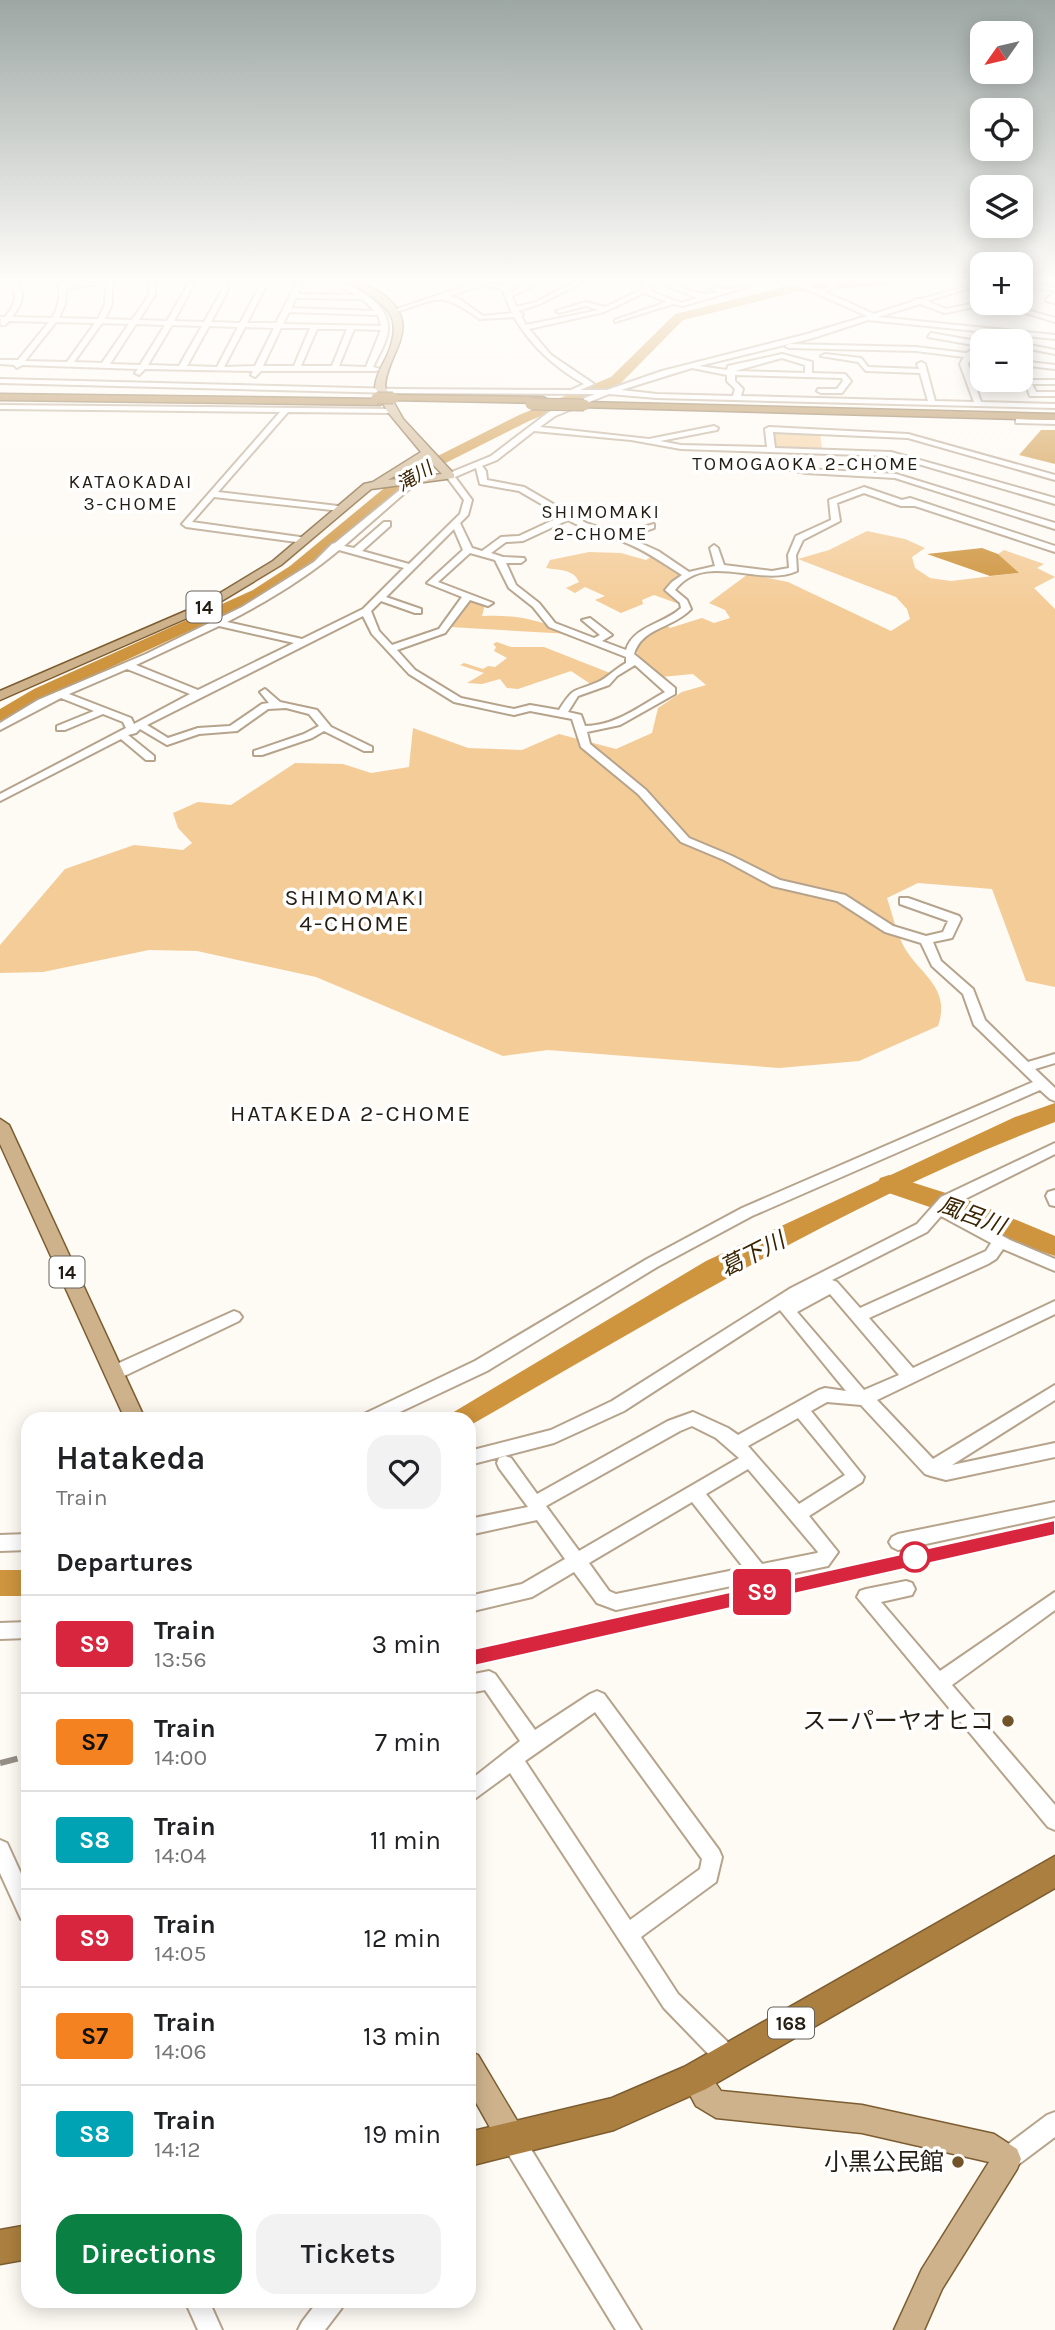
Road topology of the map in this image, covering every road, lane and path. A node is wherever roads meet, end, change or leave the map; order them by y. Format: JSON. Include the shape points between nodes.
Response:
{"nodes":[{"id":1,"x":142,"y":391,"type":"edge"},
{"id":2,"x":298,"y":391,"type":"edge"},
{"id":3,"x":380,"y":391,"type":"edge"},
{"id":4,"x":572,"y":391,"type":"edge"},
{"id":5,"x":614,"y":391,"type":"edge"},
{"id":6,"x":738,"y":391,"type":"edge"},
{"id":7,"x":929,"y":391,"type":"edge"},
{"id":8,"x":974,"y":391,"type":"edge"},
{"id":9,"x":1031,"y":391,"type":"edge"},
{"id":10,"x":569,"y":392,"type":"junction"},
{"id":11,"x":1055,"y":394,"type":"edge"},
{"id":12,"x":379,"y":397,"type":"junction"},
{"id":13,"x":592,"y":398,"type":"junction"},
{"id":14,"x":736,"y":398,"type":"junction"},
{"id":15,"x":932,"y":402,"type":"junction"},
{"id":16,"x":978,"y":403,"type":"junction"},
{"id":17,"x":394,"y":404,"type":"junction"},
{"id":18,"x":1055,"y":406,"type":"edge"},
{"id":19,"x":0,"y":407,"type":"edge"},
{"id":20,"x":286,"y":410,"type":"junction"},
{"id":21,"x":1055,"y":414,"type":"edge"},
{"id":22,"x":1019,"y":421,"type":"dead end"},
{"id":23,"x":1055,"y":422,"type":"edge"},
{"id":24,"x":714,"y":428,"type":"dead end"},
{"id":25,"x":533,"y":429,"type":"junction"},
{"id":26,"x":823,"y":430,"type":"junction"},
{"id":27,"x":647,"y":442,"type":"junction"},
{"id":28,"x":943,"y":444,"type":"junction"},
{"id":29,"x":771,"y":450,"type":"junction"},
{"id":30,"x":826,"y":451,"type":"junction"},
{"id":31,"x":1017,"y":456,"type":"dead end"},
{"id":32,"x":433,"y":458,"type":"junction"},
{"id":33,"x":772,"y":460,"type":"dead end"},
{"id":34,"x":920,"y":460,"type":"junction"},
{"id":35,"x":1007,"y":463,"type":"junction"},
{"id":36,"x":478,"y":466,"type":"junction"},
{"id":37,"x":830,"y":472,"type":"junction"},
{"id":38,"x":450,"y":476,"type":"junction"},
{"id":39,"x":896,"y":476,"type":"junction"},
{"id":40,"x":1055,"y":480,"type":"edge"},
{"id":41,"x":412,"y":482,"type":"junction"},
{"id":42,"x":380,"y":483,"type":"junction"},
{"id":43,"x":213,"y":494,"type":"junction"},
{"id":44,"x":1055,"y":501,"type":"edge"},
{"id":45,"x":979,"y":502,"type":"junction"},
{"id":46,"x":915,"y":503,"type":"junction"},
{"id":47,"x":1026,"y":505,"type":"junction"},
{"id":48,"x":338,"y":509,"type":"junction"},
{"id":49,"x":570,"y":516,"type":"junction"},
{"id":50,"x":958,"y":517,"type":"junction"},
{"id":51,"x":456,"y":523,"type":"junction"},
{"id":52,"x":387,"y":524,"type":"dead end"},
{"id":53,"x":651,"y":526,"type":"dead end"},
{"id":54,"x":1055,"y":526,"type":"edge"},
{"id":55,"x":618,"y":537,"type":"junction"},
{"id":56,"x":304,"y":540,"type":"junction"},
{"id":57,"x":335,"y":546,"type":"junction"},
{"id":58,"x":714,"y":548,"type":"dead end"},
{"id":59,"x":1055,"y":549,"type":"edge"},
{"id":60,"x":468,"y":550,"type":"junction"},
{"id":61,"x":355,"y":552,"type":"junction"},
{"id":62,"x":484,"y":554,"type":"junction"},
{"id":63,"x":502,"y":556,"type":"junction"},
{"id":64,"x":521,"y":560,"type":"dead end"},
{"id":65,"x":410,"y":567,"type":"junction"},
{"id":66,"x":721,"y":569,"type":"junction"},
{"id":67,"x":688,"y":575,"type":"junction"},
{"id":68,"x":468,"y":596,"type":"junction"},
{"id":69,"x":381,"y":598,"type":"junction"},
{"id":70,"x":488,"y":603,"type":"dead end"},
{"id":71,"x":366,"y":611,"type":"junction"},
{"id":72,"x":418,"y":611,"type":"dead end"},
{"id":73,"x":587,"y":620,"type":"dead end"},
{"id":74,"x":220,"y":623,"type":"junction"},
{"id":75,"x":303,"y":642,"type":"junction"},
{"id":76,"x":593,"y":642,"type":"junction"},
{"id":77,"x":389,"y":649,"type":"junction"},
{"id":78,"x":631,"y":656,"type":"junction"},
{"id":79,"x":126,"y":665,"type":"junction"},
{"id":80,"x":265,"y":692,"type":"dead end"},
{"id":81,"x":60,"y":694,"type":"junction"},
{"id":82,"x":198,"y":694,"type":"junction"},
{"id":83,"x":0,"y":696,"type":"edge"},
{"id":84,"x":277,"y":705,"type":"junction"},
{"id":85,"x":103,"y":711,"type":"junction"},
{"id":86,"x":563,"y":712,"type":"junction"},
{"id":87,"x":0,"y":727,"type":"edge"},
{"id":88,"x":324,"y":727,"type":"junction"},
{"id":89,"x":61,"y":728,"type":"dead end"},
{"id":90,"x":581,"y":730,"type":"junction"},
{"id":91,"x":132,"y":731,"type":"junction"},
{"id":92,"x":368,"y":749,"type":"dead end"},
{"id":93,"x":258,"y":753,"type":"dead end"},
{"id":94,"x":150,"y":758,"type":"dead end"},
{"id":95,"x":0,"y":798,"type":"edge"},
{"id":96,"x":904,"y":901,"type":"dead end"},
{"id":97,"x":926,"y":940,"type":"junction"},
{"id":98,"x":1055,"y":1058,"type":"edge"},
{"id":99,"x":1027,"y":1067,"type":"junction"},
{"id":100,"x":1042,"y":1083,"type":"junction"},
{"id":101,"x":1055,"y":1096,"type":"edge"},
{"id":102,"x":0,"y":1125,"type":"edge"},
{"id":103,"x":1055,"y":1148,"type":"edge"},
{"id":104,"x":1055,"y":1195,"type":"edge"},
{"id":105,"x":1055,"y":1201,"type":"edge"},
{"id":106,"x":938,"y":1208,"type":"junction"},
{"id":107,"x":1000,"y":1241,"type":"junction"},
{"id":108,"x":1055,"y":1265,"type":"edge"},
{"id":109,"x":1055,"y":1307,"type":"edge"},
{"id":110,"x":858,"y":1316,"type":"junction"},
{"id":111,"x":234,"y":1317,"type":"dead end"},
{"id":112,"x":114,"y":1373,"type":"junction"},
{"id":113,"x":911,"y":1377,"type":"junction"},
{"id":114,"x":1055,"y":1392,"type":"edge"},
{"id":115,"x":863,"y":1398,"type":"junction"},
{"id":116,"x":800,"y":1409,"type":"junction"},
{"id":117,"x":132,"y":1412,"type":"edge"},
{"id":118,"x":385,"y":1412,"type":"edge"},
{"id":119,"x":737,"y":1444,"type":"junction"},
{"id":120,"x":1055,"y":1450,"type":"edge"},
{"id":121,"x":476,"y":1456,"type":"edge"},
{"id":122,"x":750,"y":1460,"type":"junction"},
{"id":123,"x":505,"y":1463,"type":"dead end"},
{"id":124,"x":931,"y":1469,"type":"junction"},
{"id":125,"x":695,"y":1493,"type":"junction"},
{"id":126,"x":538,"y":1508,"type":"junction"},
{"id":127,"x":1055,"y":1509,"type":"edge"},
{"id":128,"x":796,"y":1515,"type":"junction"},
{"id":129,"x":476,"y":1525,"type":"edge"},
{"id":130,"x":21,"y":1542,"type":"edge"},
{"id":131,"x":898,"y":1542,"type":"dead end"},
{"id":132,"x":0,"y":1543,"type":"edge"},
{"id":133,"x":577,"y":1562,"type":"junction"},
{"id":134,"x":758,"y":1572,"type":"junction"},
{"id":135,"x":906,"y":1589,"type":"dead end"},
{"id":136,"x":1055,"y":1600,"type":"edge"},
{"id":137,"x":476,"y":1602,"type":"edge"},
{"id":138,"x":21,"y":1630,"type":"edge"},
{"id":139,"x":0,"y":1631,"type":"edge"},
{"id":140,"x":476,"y":1682,"type":"edge"},
{"id":141,"x":939,"y":1683,"type":"junction"},
{"id":142,"x":533,"y":1743,"type":"junction"},
{"id":143,"x":512,"y":1759,"type":"junction"},
{"id":144,"x":476,"y":1787,"type":"edge"},
{"id":145,"x":1055,"y":1820,"type":"edge"},
{"id":146,"x":0,"y":1850,"type":"edge"},
{"id":147,"x":1055,"y":1871,"type":"edge"},
{"id":148,"x":21,"y":1896,"type":"edge"},
{"id":149,"x":627,"y":1935,"type":"junction"},
{"id":150,"x":729,"y":2059,"type":"junction"},
{"id":151,"x":476,"y":2076,"type":"edge"},
{"id":152,"x":695,"y":2078,"type":"junction"},
{"id":153,"x":1055,"y":2123,"type":"edge"},
{"id":154,"x":512,"y":2139,"type":"junction"},
{"id":155,"x":476,"y":2147,"type":"edge"},
{"id":156,"x":1007,"y":2159,"type":"junction"},
{"id":157,"x":21,"y":2243,"type":"edge"},
{"id":158,"x":0,"y":2247,"type":"edge"},
{"id":159,"x":200,"y":2308,"type":"edge"},
{"id":160,"x":327,"y":2308,"type":"edge"},
{"id":161,"x":210,"y":2330,"type":"edge"},
{"id":162,"x":310,"y":2330,"type":"edge"},
{"id":163,"x":629,"y":2330,"type":"edge"},
{"id":164,"x":909,"y":2330,"type":"edge"}],
"edges":[{"from":1,"to":12,"type":"highway"},
{"from":2,"to":12,"type":"street"},
{"from":3,"to":12,"type":"main road"},
{"from":4,"to":10,"type":"street"},
{"from":5,"to":13,"type":"street"},
{"from":6,"to":14,"type":"street"},
{"from":7,"to":15,"type":"street"},
{"from":8,"to":16,"type":"street"},
{"from":9,"to":11,"type":"street"},
{"from":10,"to":12,"type":"street"},
{"from":10,"to":13,"type":"street"},
{"from":12,"to":17,"type":"highway","bridge":true},
{"from":13,"to":14,"type":"street"},
{"from":13,"to":17,"type":"highway","bridge":true},
{"from":13,"to":21,"type":"highway"},
{"from":13,"to":25,"type":"street","via":[[552,414]]},
{"from":14,"to":15,"type":"street","via":[[876,397]]},
{"from":15,"to":16,"type":"street"},
{"from":16,"to":18,"type":"street"},
{"from":17,"to":20,"type":"street"},
{"from":17,"to":32,"type":"main road"},
{"from":19,"to":20,"type":"street"},
{"from":20,"to":43,"type":"street"},
{"from":22,"to":23,"type":"street"},
{"from":24,"to":27,"type":"street"},
{"from":25,"to":27,"type":"street"},
{"from":25,"to":36,"type":"street"},
{"from":26,"to":28,"type":"street","via":[[892,434]]},
{"from":26,"to":29,"type":"street","via":[[769,429]]},
{"from":26,"to":30,"type":"street"},
{"from":27,"to":29,"type":"street"},
{"from":28,"to":34,"type":"street"},
{"from":28,"to":35,"type":"street"},
{"from":29,"to":30,"type":"street"},
{"from":30,"to":34,"type":"street"},
{"from":30,"to":37,"type":"street"},
{"from":31,"to":35,"type":"street"},
{"from":32,"to":38,"type":"main road"},
{"from":32,"to":42,"type":"main road","number":"14"},
{"from":33,"to":37,"type":"street","via":[[806,471]]},
{"from":34,"to":39,"type":"street"},
{"from":34,"to":47,"type":"street"},
{"from":35,"to":40,"type":"street"},
{"from":36,"to":38,"type":"street"},
{"from":36,"to":49,"type":"street","via":[[482,482],[521,489]]},
{"from":37,"to":39,"type":"street"},
{"from":37,"to":46,"type":"street"},
{"from":38,"to":41,"type":"main road"},
{"from":38,"to":51,"type":"street","via":[[469,506]]},
{"from":39,"to":45,"type":"street"},
{"from":40,"to":47,"type":"street"},
{"from":41,"to":42,"type":"main road"},
{"from":41,"to":57,"type":"street"},
{"from":42,"to":48,"type":"main road","number":"14"},
{"from":43,"to":48,"type":"street"},
{"from":43,"to":56,"type":"street","via":[[186,524]]},
{"from":44,"to":47,"type":"street"},
{"from":45,"to":47,"type":"street"},
{"from":45,"to":50,"type":"street"},
{"from":46,"to":50,"type":"street"},
{"from":46,"to":66,"type":"street","via":[[864,490],[832,502],[836,521],[799,538],[792,555],[794,569],[779,575],[766,570]]},
{"from":47,"to":54,"type":"street"},
{"from":48,"to":56,"type":"main road","number":"14"},
{"from":49,"to":55,"type":"street"},
{"from":49,"to":62,"type":"street","via":[[520,539],[505,539]]},
{"from":50,"to":59,"type":"street"},
{"from":51,"to":60,"type":"street"},
{"from":51,"to":65,"type":"street"},
{"from":52,"to":61,"type":"street"},
{"from":53,"to":55,"type":"street"},
{"from":55,"to":67,"type":"street","via":[[656,553]]},
{"from":56,"to":83,"type":"main road","number":"14","via":[[206,606]]},
{"from":57,"to":61,"type":"street"},
{"from":57,"to":74,"type":"street","via":[[310,569]]},
{"from":58,"to":66,"type":"street"},
{"from":60,"to":62,"type":"street"},
{"from":60,"to":68,"type":"street","via":[[432,583]]},
{"from":61,"to":65,"type":"street"},
{"from":62,"to":63,"type":"street"},
{"from":63,"to":64,"type":"street"},
{"from":63,"to":76,"type":"street","via":[[512,586],[549,622]]},
{"from":65,"to":69,"type":"street"},
{"from":66,"to":67,"type":"street"},
{"from":67,"to":78,"type":"street","via":[[670,590],[686,609],[675,620],[652,628],[633,642]]},
{"from":68,"to":70,"type":"street"},
{"from":68,"to":77,"type":"street","via":[[442,631]]},
{"from":69,"to":71,"type":"street"},
{"from":69,"to":72,"type":"street"},
{"from":71,"to":75,"type":"street"},
{"from":71,"to":77,"type":"street","via":[[373,630]]},
{"from":73,"to":76,"type":"street","via":[[607,635]]},
{"from":74,"to":75,"type":"street"},
{"from":74,"to":79,"type":"street"},
{"from":75,"to":82,"type":"street"},
{"from":76,"to":78,"type":"street"},
{"from":77,"to":86,"type":"street","via":[[417,677],[473,708]]},
{"from":78,"to":86,"type":"street","via":[[630,664],[605,683],[574,694]]},
{"from":78,"to":90,"type":"street","via":[[672,692],[621,720]]},
{"from":79,"to":81,"type":"street"},
{"from":79,"to":82,"type":"street"},
{"from":80,"to":84,"type":"street"},
{"from":81,"to":85,"type":"street"},
{"from":81,"to":87,"type":"street"},
{"from":82,"to":91,"type":"street"},
{"from":84,"to":88,"type":"street","via":[[313,712]]},
{"from":84,"to":91,"type":"street","via":[[266,706],[233,729],[198,731],[167,742]]},
{"from":85,"to":89,"type":"street"},
{"from":85,"to":91,"type":"street","via":[[127,720]]},
{"from":86,"to":90,"type":"street","via":[[576,717]]},
{"from":88,"to":92,"type":"street"},
{"from":88,"to":93,"type":"street"},
{"from":90,"to":97,"type":"street","via":[[584,745],[642,792],[685,840],[776,883],[841,898],[889,929]]},
{"from":91,"to":94,"type":"street"},
{"from":91,"to":95,"type":"street"},
{"from":96,"to":97,"type":"street","via":[[955,919],[948,935]]},
{"from":97,"to":99,"type":"street","via":[[936,963],[969,992],[979,1022]]},
{"from":98,"to":99,"type":"street"},
{"from":99,"to":100,"type":"street"},
{"from":100,"to":101,"type":"street"},
{"from":100,"to":118,"type":"street","via":[[747,1212],[481,1366]]},
{"from":102,"to":112,"type":"main road","number":"14"},
{"from":103,"to":106,"type":"street","via":[[965,1189]]},
{"from":104,"to":105,"type":"street"},
{"from":106,"to":107,"type":"street"},
{"from":106,"to":121,"type":"street","via":[[922,1227],[796,1292],[618,1406],[554,1436]]},
{"from":107,"to":108,"type":"street"},
{"from":107,"to":110,"type":"street","via":[[983,1260]]},
{"from":109,"to":113,"type":"street"},
{"from":110,"to":113,"type":"street"},
{"from":110,"to":115,"type":"street","via":[[832,1286],[787,1310]]},
{"from":111,"to":112,"type":"street"},
{"from":112,"to":117,"type":"main road","number":"14"},
{"from":113,"to":115,"type":"street"},
{"from":114,"to":124,"type":"street"},
{"from":115,"to":116,"type":"street","via":[[825,1395]]},
{"from":115,"to":124,"type":"street"},
{"from":116,"to":119,"type":"street"},
{"from":116,"to":128,"type":"street","via":[[856,1477]]},
{"from":119,"to":122,"type":"street"},
{"from":119,"to":126,"type":"street","via":[[703,1422],[684,1421]]},
{"from":120,"to":124,"type":"street","via":[[946,1473]]},
{"from":122,"to":125,"type":"street"},
{"from":122,"to":128,"type":"street"},
{"from":123,"to":126,"type":"street"},
{"from":125,"to":133,"type":"street"},
{"from":125,"to":134,"type":"street"},
{"from":126,"to":129,"type":"street"},
{"from":126,"to":133,"type":"street"},
{"from":127,"to":131,"type":"street"},
{"from":128,"to":134,"type":"street","via":[[829,1552],[822,1560]]},
{"from":130,"to":132,"type":"street"},
{"from":133,"to":134,"type":"street","via":[[603,1597],[616,1602]]},
{"from":133,"to":137,"type":"street","via":[[526,1591]]},
{"from":135,"to":141,"type":"street","via":[[866,1597]]},
{"from":136,"to":141,"type":"street"},
{"from":138,"to":139,"type":"street"},
{"from":140,"to":142,"type":"street","via":[[489,1679]]},
{"from":141,"to":145,"type":"street"},
{"from":142,"to":143,"type":"street"},
{"from":142,"to":149,"type":"street","via":[[597,1700],[712,1857],[709,1875]]},
{"from":143,"to":144,"type":"street"},
{"from":143,"to":149,"type":"street"},
{"from":146,"to":148,"type":"street"},
{"from":147,"to":150,"type":"highway","number":"168"},
{"from":149,"to":150,"type":"street","via":[[671,2001]]},
{"from":150,"to":152,"type":"highway","number":"168"},
{"from":151,"to":154,"type":"main road"},
{"from":152,"to":154,"type":"highway","number":"168","via":[[614,2114]]},
{"from":152,"to":156,"type":"main road","via":[[716,2104],[862,2119],[993,2148]]},
{"from":153,"to":156,"type":"street"},
{"from":154,"to":155,"type":"highway","number":"168"},
{"from":154,"to":163,"type":"street"},
{"from":156,"to":164,"type":"main road","via":[[932,2280]]},
{"from":157,"to":158,"type":"highway"},
{"from":159,"to":161,"type":"street"},
{"from":160,"to":162,"type":"street"}]}
